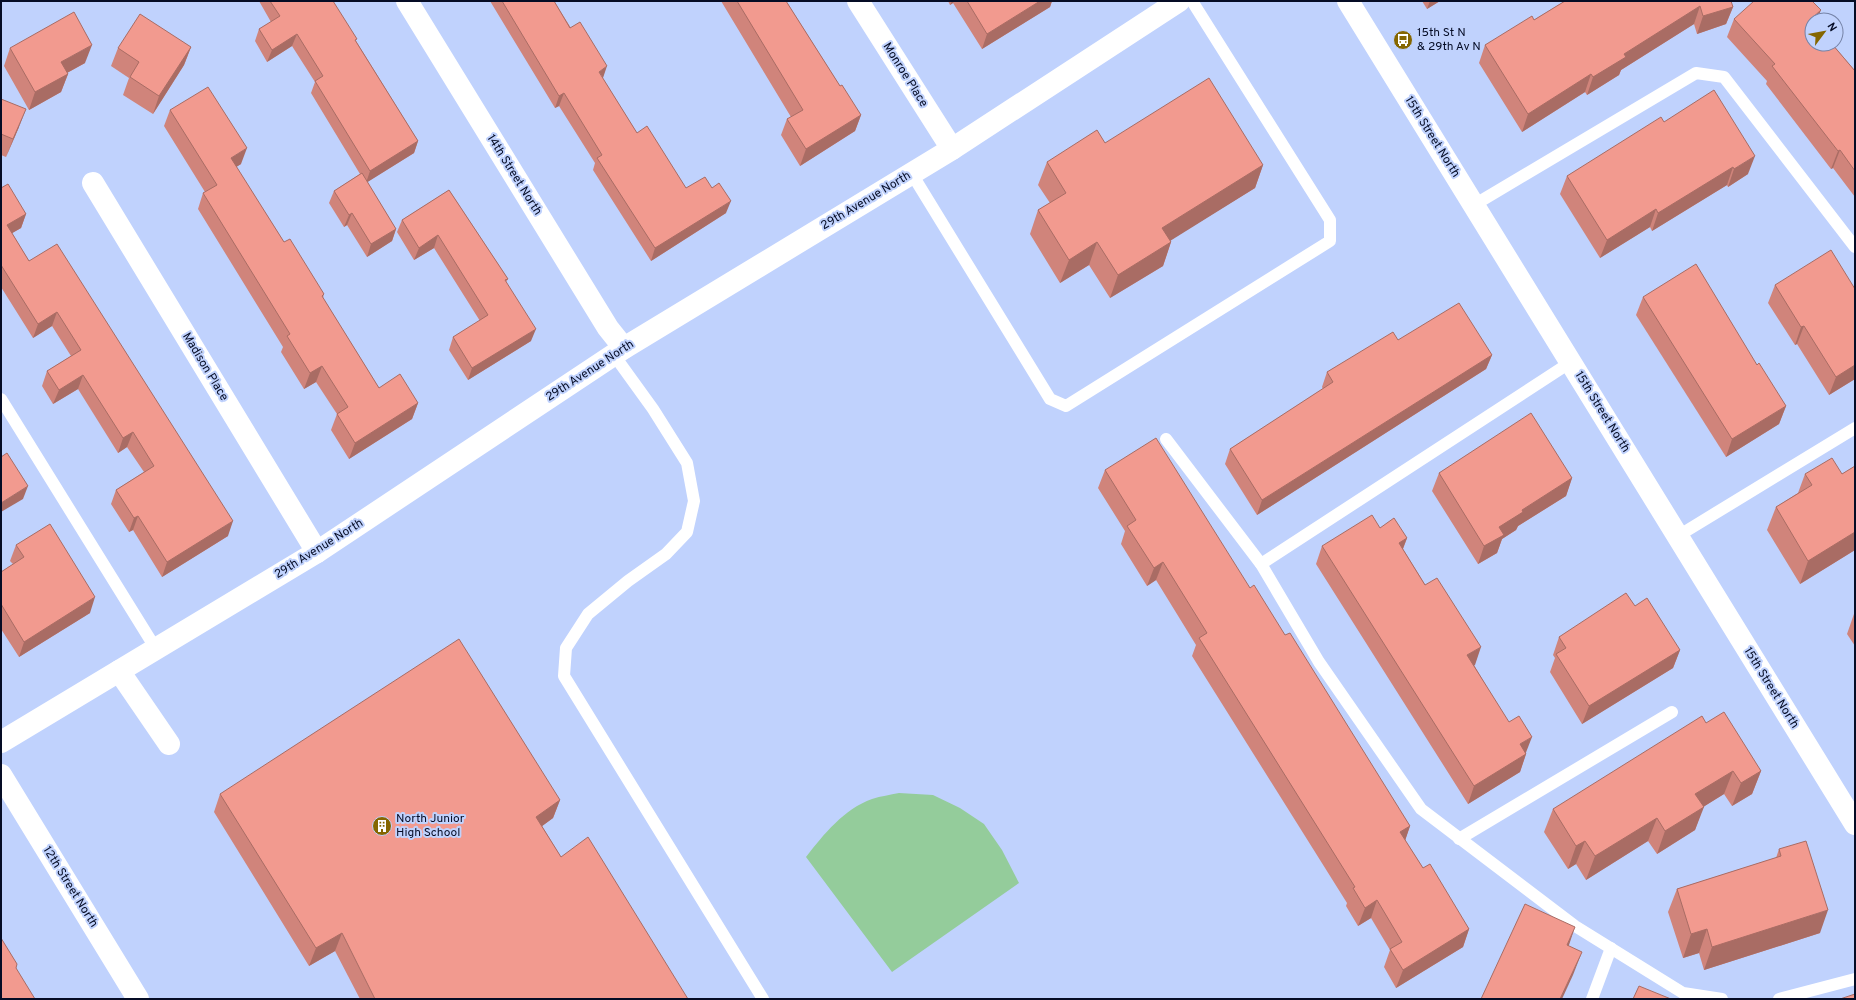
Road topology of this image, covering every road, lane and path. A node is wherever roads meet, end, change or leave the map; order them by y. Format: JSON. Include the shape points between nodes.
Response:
{"nodes":[{"id":1,"x":407,"y":1,"type":"edge"},
{"id":2,"x":858,"y":1,"type":"edge"},
{"id":3,"x":1179,"y":1,"type":"edge"},
{"id":4,"x":1192,"y":1,"type":"edge"},
{"id":5,"x":1348,"y":1,"type":"edge"},
{"id":6,"x":952,"y":149,"type":"junction"},
{"id":7,"x":912,"y":174,"type":"junction"},
{"id":8,"x":93,"y":183,"type":"dead end"},
{"id":9,"x":1474,"y":205,"type":"junction"},
{"id":10,"x":1855,"y":247,"type":"edge"},
{"id":11,"x":619,"y":351,"type":"junction"},
{"id":12,"x":1571,"y":362,"type":"junction"},
{"id":13,"x":1,"y":399,"type":"edge"},
{"id":14,"x":1855,"y":428,"type":"edge"},
{"id":15,"x":1166,"y":439,"type":"dead end"},
{"id":16,"x":1678,"y":536,"type":"junction"},
{"id":17,"x":318,"y":552,"type":"junction"},
{"id":18,"x":1261,"y":564,"type":"junction"},
{"id":19,"x":156,"y":649,"type":"junction"},
{"id":20,"x":119,"y":671,"type":"junction"},
{"id":21,"x":1672,"y":712,"type":"dead end"},
{"id":22,"x":1,"y":742,"type":"edge"},
{"id":23,"x":169,"y":744,"type":"dead end"},
{"id":24,"x":1,"y":775,"type":"edge"},
{"id":25,"x":1855,"y":824,"type":"edge"},
{"id":26,"x":1459,"y":838,"type":"junction"},
{"id":27,"x":1611,"y":948,"type":"junction"},
{"id":28,"x":1855,"y":978,"type":"edge"},
{"id":29,"x":138,"y":999,"type":"edge"},
{"id":30,"x":763,"y":999,"type":"edge"},
{"id":31,"x":1592,"y":999,"type":"edge"},
{"id":32,"x":1722,"y":999,"type":"edge"},
{"id":33,"x":1779,"y":999,"type":"edge"}],
"edges":[{"from":1,"to":11,"type":"street","name":"14th Street North","via":[[608,328]]},
{"from":2,"to":6,"type":"street","name":"Monroe Place"},
{"from":3,"to":6,"type":"street","name":"29th Avenue North"},
{"from":4,"to":7,"type":"lane","via":[[1330,220],[1330,241],[1066,406],[1050,400]]},
{"from":5,"to":9,"type":"street","name":"15th Street North"},
{"from":6,"to":7,"type":"street","name":"29th Avenue North"},
{"from":7,"to":11,"type":"street","name":"29th Avenue North"},
{"from":8,"to":17,"type":"street","name":"Madison Place"},
{"from":9,"to":10,"type":"lane","via":[[1696,73],[1724,77]]},
{"from":9,"to":12,"type":"street","name":"15th Street North"},
{"from":11,"to":17,"type":"street","name":"29th Avenue North"},
{"from":11,"to":30,"type":"lane","via":[[687,463],[694,500],[687,532],[666,554],[588,614],[566,648],[564,676]]},
{"from":12,"to":16,"type":"street","name":"15th Street North"},
{"from":12,"to":18,"type":"lane"},
{"from":13,"to":19,"type":"lane"},
{"from":14,"to":16,"type":"lane"},
{"from":15,"to":18,"type":"lane"},
{"from":16,"to":25,"type":"street","name":"15th Street North"},
{"from":17,"to":19,"type":"street","name":"29th Avenue North"},
{"from":18,"to":26,"type":"lane","via":[[1319,662],[1420,809]]},
{"from":19,"to":20,"type":"street","name":"29th Avenue North"},
{"from":20,"to":22,"type":"street","name":"29th Avenue North"},
{"from":20,"to":23,"type":"street"},
{"from":21,"to":26,"type":"lane"},
{"from":24,"to":29,"type":"street","name":"12th Street North"},
{"from":26,"to":27,"type":"lane","via":[[1575,926]]},
{"from":27,"to":31,"type":"lane"},
{"from":27,"to":32,"type":"lane","via":[[1683,993]]},
{"from":28,"to":33,"type":"lane"}]}
